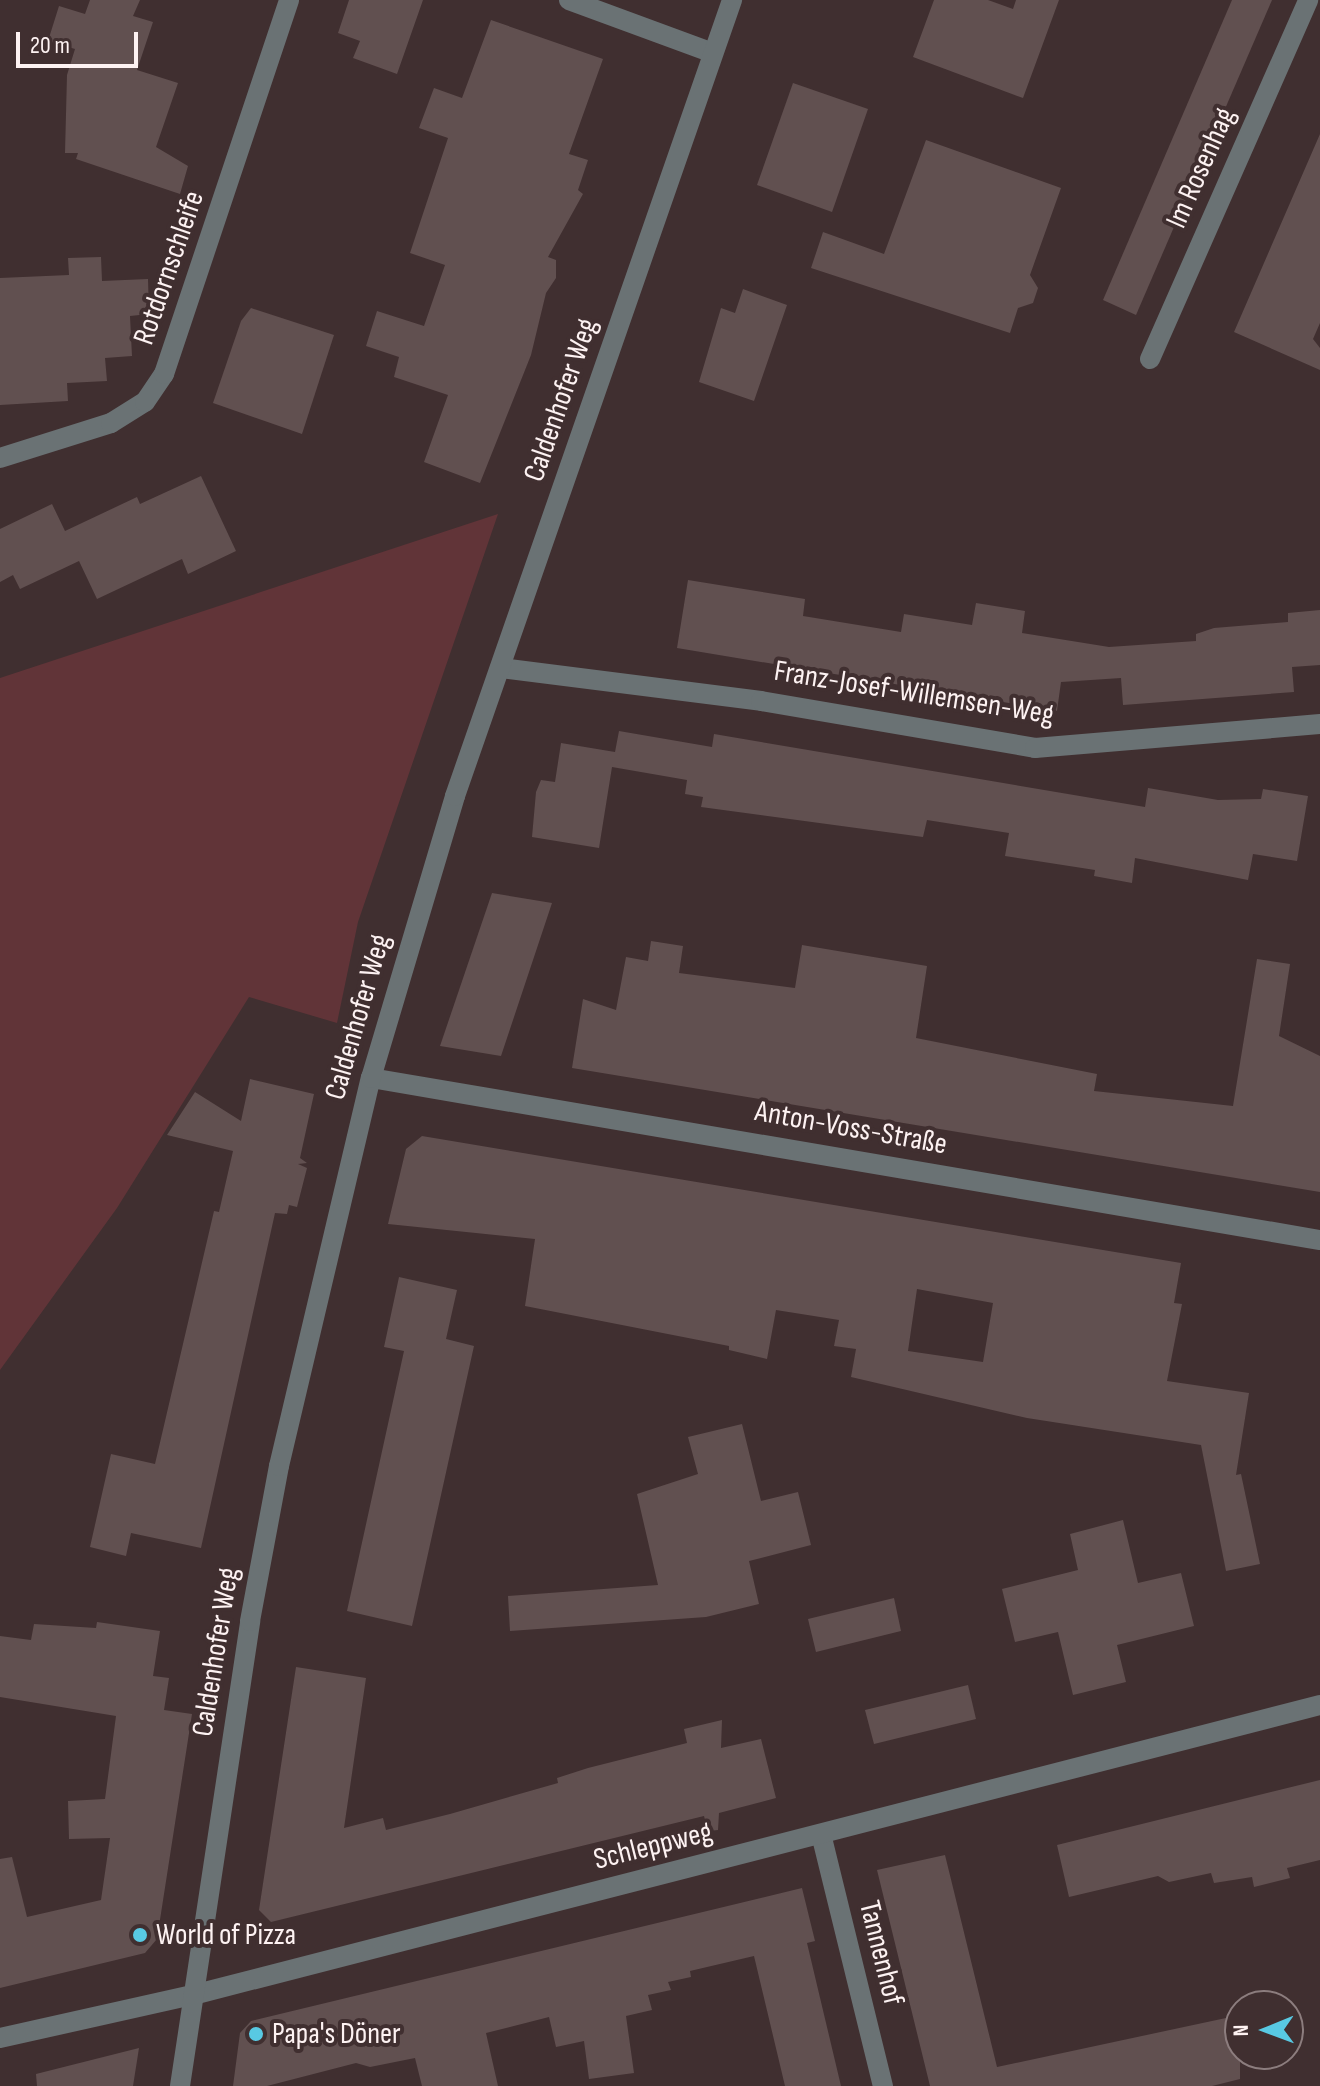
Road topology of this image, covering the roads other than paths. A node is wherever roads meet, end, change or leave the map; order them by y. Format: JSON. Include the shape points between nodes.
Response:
{"nodes":[{"id":1,"x":289,"y":0,"type":"edge"},
{"id":2,"x":569,"y":0,"type":"edge"},
{"id":3,"x":732,"y":0,"type":"edge"},
{"id":4,"x":1308,"y":0,"type":"edge"},
{"id":5,"x":713,"y":53,"type":"junction"},
{"id":6,"x":1150,"y":359,"type":"dead end"},
{"id":7,"x":0,"y":458,"type":"edge"},
{"id":8,"x":501,"y":668,"type":"junction"},
{"id":9,"x":1320,"y":724,"type":"edge"},
{"id":10,"x":371,"y":1078,"type":"junction"},
{"id":11,"x":1320,"y":1240,"type":"edge"},
{"id":12,"x":1320,"y":1705,"type":"edge"},
{"id":13,"x":821,"y":1834,"type":"junction"},
{"id":14,"x":193,"y":1995,"type":"junction"},
{"id":15,"x":0,"y":2038,"type":"edge"},
{"id":16,"x":180,"y":2086,"type":"edge"},
{"id":17,"x":883,"y":2086,"type":"edge"}],
"edges":[{"from":1,"to":7,"type":"street","name":"Rotdornschleife","via":[[164,374],[145,402],[111,423]]},
{"from":2,"to":5,"type":"street"},
{"from":3,"to":5,"type":"street","name":"Caldenhofer Weg"},
{"from":4,"to":6,"type":"street","name":"Im Rosenhag"},
{"from":5,"to":8,"type":"street","name":"Caldenhofer Weg"},
{"from":8,"to":9,"type":"street","name":"Franz-Josef-Willemsen-Weg","via":[[761,701],[1035,748]]},
{"from":8,"to":10,"type":"street","name":"Caldenhofer Weg","via":[[455,796]]},
{"from":10,"to":11,"type":"street","name":"Anton-Voss-Straße"},
{"from":10,"to":14,"type":"street","name":"Caldenhofer Weg","via":[[279,1466]]},
{"from":12,"to":13,"type":"street","name":"Schleppweg"},
{"from":13,"to":14,"type":"street","name":"Schleppweg"},
{"from":13,"to":17,"type":"street","name":"Tannenhof"},
{"from":14,"to":15,"type":"street","name":"Schleppweg"},
{"from":14,"to":16,"type":"street","name":"Caldenhofer Weg"}]}
